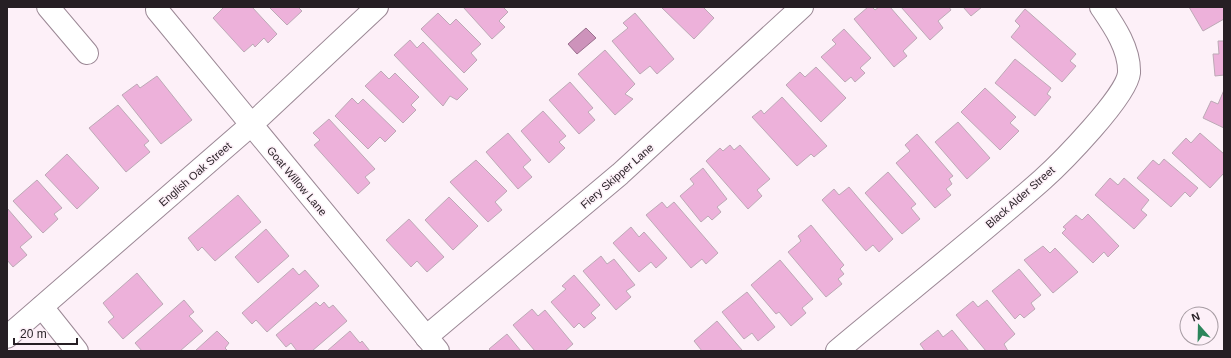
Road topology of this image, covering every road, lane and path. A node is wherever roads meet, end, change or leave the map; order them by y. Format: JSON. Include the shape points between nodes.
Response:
{"nodes":[{"id":1,"x":48,"y":7,"type":"edge"},
{"id":2,"x":377,"y":7,"type":"edge"},
{"id":3,"x":802,"y":7,"type":"edge"},
{"id":4,"x":1101,"y":7,"type":"edge"},
{"id":5,"x":157,"y":10,"type":"dead end"},
{"id":6,"x":87,"y":53,"type":"dead end"},
{"id":7,"x":251,"y":125,"type":"junction"},
{"id":8,"x":42,"y":307,"type":"junction"},
{"id":9,"x":7,"y":336,"type":"edge"},
{"id":10,"x":432,"y":344,"type":"edge"},
{"id":11,"x":77,"y":351,"type":"edge"},
{"id":12,"x":837,"y":351,"type":"edge"}],
"edges":[{"from":1,"to":6,"type":"street"},
{"from":2,"to":7,"type":"street","name":"English Oak Street"},
{"from":3,"to":10,"type":"street","name":"Fiery Skipper Lane"},
{"from":4,"to":12,"type":"street","name":"Black Alder Street","via":[[1118,32],[1127,57],[1129,74],[1119,96],[1043,179]]},
{"from":5,"to":7,"type":"street","name":"Goat Willow Lane"},
{"from":7,"to":8,"type":"street","name":"English Oak Street"},
{"from":7,"to":10,"type":"street","name":"Goat Willow Lane"},
{"from":8,"to":9,"type":"street","name":"English Oak Street"},
{"from":8,"to":11,"type":"street"}]}
